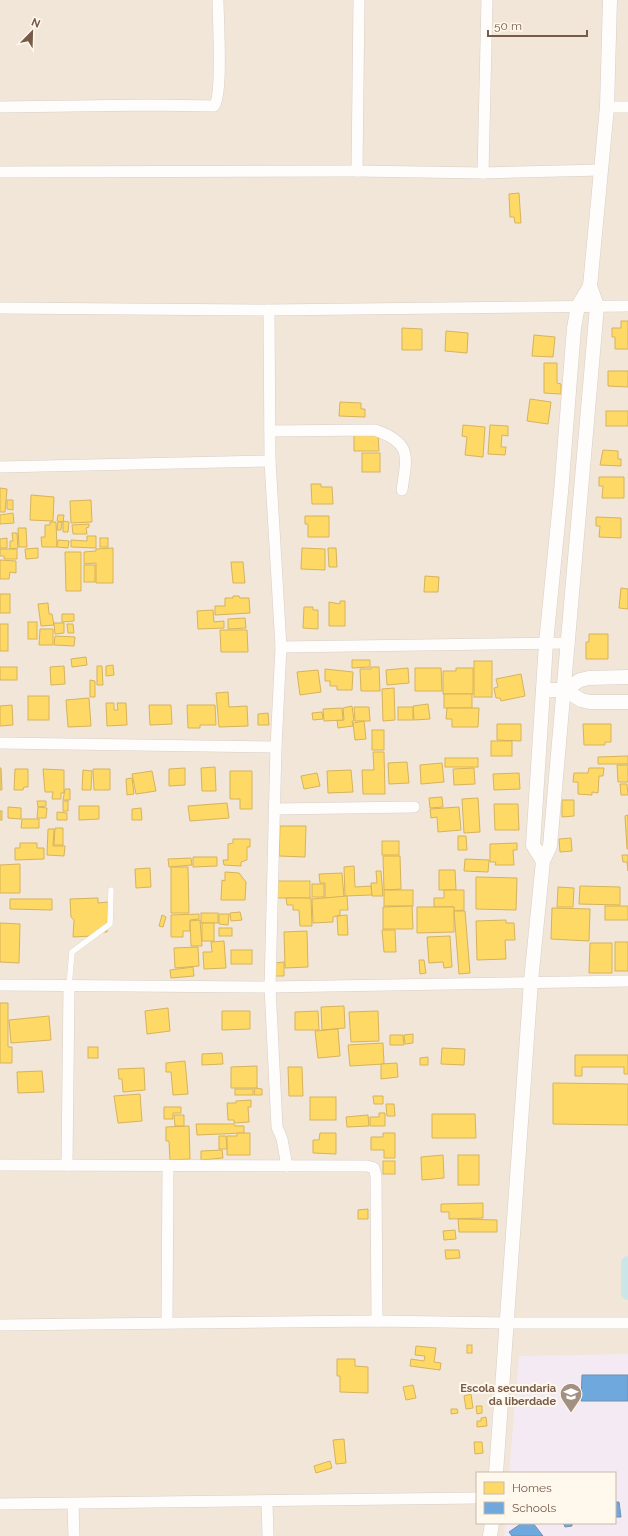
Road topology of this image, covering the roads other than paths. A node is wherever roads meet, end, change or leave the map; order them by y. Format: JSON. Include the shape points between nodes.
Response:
{"nodes":[{"id":1,"x":218,"y":0,"type":"edge"},
{"id":2,"x":359,"y":0,"type":"edge"},
{"id":3,"x":487,"y":0,"type":"edge"},
{"id":4,"x":610,"y":0,"type":"edge"},
{"id":5,"x":607,"y":107,"type":"junction"},
{"id":6,"x":628,"y":107,"type":"edge"},
{"id":7,"x":0,"y":108,"type":"edge"},
{"id":8,"x":602,"y":170,"type":"junction"},
{"id":9,"x":357,"y":171,"type":"junction"},
{"id":10,"x":0,"y":172,"type":"edge"},
{"id":11,"x":483,"y":173,"type":"junction"},
{"id":12,"x":590,"y":286,"type":"junction"},
{"id":13,"x":578,"y":306,"type":"junction"},
{"id":14,"x":597,"y":306,"type":"junction"},
{"id":15,"x":628,"y":306,"type":"edge"},
{"id":16,"x":0,"y":308,"type":"edge"},
{"id":17,"x":269,"y":310,"type":"junction"},
{"id":18,"x":567,"y":416,"type":"junction"},
{"id":19,"x":588,"y":417,"type":"junction"},
{"id":20,"x":270,"y":431,"type":"junction"},
{"id":21,"x":270,"y":461,"type":"junction"},
{"id":22,"x":0,"y":467,"type":"edge"},
{"id":23,"x":402,"y":490,"type":"dead end"},
{"id":24,"x":552,"y":593,"type":"junction"},
{"id":25,"x":573,"y":595,"type":"junction"},
{"id":26,"x":546,"y":643,"type":"junction"},
{"id":27,"x":568,"y":643,"type":"junction"},
{"id":28,"x":281,"y":647,"type":"junction"},
{"id":29,"x":628,"y":678,"type":"edge"},
{"id":30,"x":543,"y":690,"type":"junction"},
{"id":31,"x":565,"y":690,"type":"junction"},
{"id":32,"x":628,"y":702,"type":"edge"},
{"id":33,"x":0,"y":743,"type":"edge"},
{"id":34,"x":276,"y":747,"type":"junction"},
{"id":35,"x":538,"y":760,"type":"junction"},
{"id":36,"x":558,"y":762,"type":"junction"},
{"id":37,"x":414,"y":807,"type":"dead end"},
{"id":38,"x":274,"y":809,"type":"junction"},
{"id":39,"x":543,"y":861,"type":"junction"},
{"id":40,"x":111,"y":890,"type":"dead end"},
{"id":41,"x":531,"y":981,"type":"junction"},
{"id":42,"x":628,"y":981,"type":"edge"},
{"id":43,"x":0,"y":985,"type":"edge"},
{"id":44,"x":69,"y":987,"type":"junction"},
{"id":45,"x":270,"y":987,"type":"junction"},
{"id":46,"x":0,"y":1165,"type":"edge"},
{"id":47,"x":67,"y":1165,"type":"junction"},
{"id":48,"x":168,"y":1166,"type":"junction"},
{"id":49,"x":287,"y":1166,"type":"junction"},
{"id":50,"x":377,"y":1321,"type":"junction"},
{"id":51,"x":628,"y":1322,"type":"edge"},
{"id":52,"x":167,"y":1323,"type":"junction"},
{"id":53,"x":506,"y":1323,"type":"junction"},
{"id":54,"x":0,"y":1325,"type":"edge"},
{"id":55,"x":496,"y":1472,"type":"edge"},
{"id":56,"x":476,"y":1498,"type":"edge"},
{"id":57,"x":268,"y":1502,"type":"junction"},
{"id":58,"x":0,"y":1504,"type":"edge"},
{"id":59,"x":74,"y":1504,"type":"junction"},
{"id":60,"x":492,"y":1524,"type":"edge"},
{"id":61,"x":74,"y":1536,"type":"edge"},
{"id":62,"x":268,"y":1536,"type":"edge"},
{"id":63,"x":490,"y":1536,"type":"edge"}],
"edges":[{"from":1,"to":7,"type":"street","via":[[218,100],[214,106]]},
{"from":2,"to":9,"type":"street"},
{"from":3,"to":11,"type":"street"},
{"from":4,"to":5,"type":"street"},
{"from":5,"to":6,"type":"street"},
{"from":5,"to":8,"type":"street"},
{"from":8,"to":11,"type":"street"},
{"from":8,"to":12,"type":"street"},
{"from":9,"to":10,"type":"street"},
{"from":9,"to":11,"type":"street"},
{"from":12,"to":13,"type":"street"},
{"from":12,"to":14,"type":"street"},
{"from":13,"to":14,"type":"street"},
{"from":13,"to":17,"type":"street"},
{"from":13,"to":18,"type":"street"},
{"from":14,"to":15,"type":"street"},
{"from":14,"to":19,"type":"street"},
{"from":16,"to":17,"type":"street"},
{"from":17,"to":20,"type":"street"},
{"from":18,"to":19,"type":"street"},
{"from":18,"to":24,"type":"street"},
{"from":19,"to":25,"type":"street"},
{"from":20,"to":21,"type":"street"},
{"from":20,"to":23,"type":"street","via":[[375,430],[388,435],[397,441],[405,452]]},
{"from":21,"to":22,"type":"street"},
{"from":21,"to":28,"type":"street"},
{"from":24,"to":25,"type":"street"},
{"from":24,"to":26,"type":"street"},
{"from":25,"to":27,"type":"street"},
{"from":26,"to":27,"type":"street"},
{"from":26,"to":28,"type":"street"},
{"from":26,"to":30,"type":"street"},
{"from":27,"to":31,"type":"street"},
{"from":28,"to":34,"type":"street"},
{"from":29,"to":31,"type":"street","via":[[589,678],[580,680]]},
{"from":30,"to":31,"type":"street"},
{"from":30,"to":35,"type":"street"},
{"from":31,"to":32,"type":"street","via":[[581,700],[590,702]]},
{"from":31,"to":36,"type":"street"},
{"from":33,"to":34,"type":"street"},
{"from":34,"to":38,"type":"street"},
{"from":35,"to":36,"type":"street"},
{"from":35,"to":39,"type":"street","via":[[533,845]]},
{"from":36,"to":39,"type":"street","via":[[550,846]]},
{"from":37,"to":38,"type":"street"},
{"from":38,"to":45,"type":"street"},
{"from":39,"to":41,"type":"street"},
{"from":40,"to":44,"type":"lane","via":[[110,924],[72,952]]},
{"from":41,"to":42,"type":"street"},
{"from":41,"to":45,"type":"street"},
{"from":41,"to":53,"type":"street"},
{"from":43,"to":44,"type":"street"},
{"from":44,"to":45,"type":"street"},
{"from":44,"to":47,"type":"street"},
{"from":45,"to":49,"type":"street","via":[[277,1127]]},
{"from":46,"to":47,"type":"street"},
{"from":47,"to":48,"type":"street"},
{"from":48,"to":49,"type":"street"},
{"from":48,"to":52,"type":"street"},
{"from":49,"to":50,"type":"street","via":[[374,1168]]},
{"from":50,"to":52,"type":"street"},
{"from":50,"to":53,"type":"street"},
{"from":51,"to":53,"type":"street"},
{"from":52,"to":54,"type":"street"},
{"from":53,"to":55,"type":"street"},
{"from":56,"to":57,"type":"street"},
{"from":57,"to":59,"type":"street"},
{"from":57,"to":62,"type":"street"},
{"from":58,"to":59,"type":"street"},
{"from":59,"to":61,"type":"street"},
{"from":60,"to":63,"type":"street"}]}
